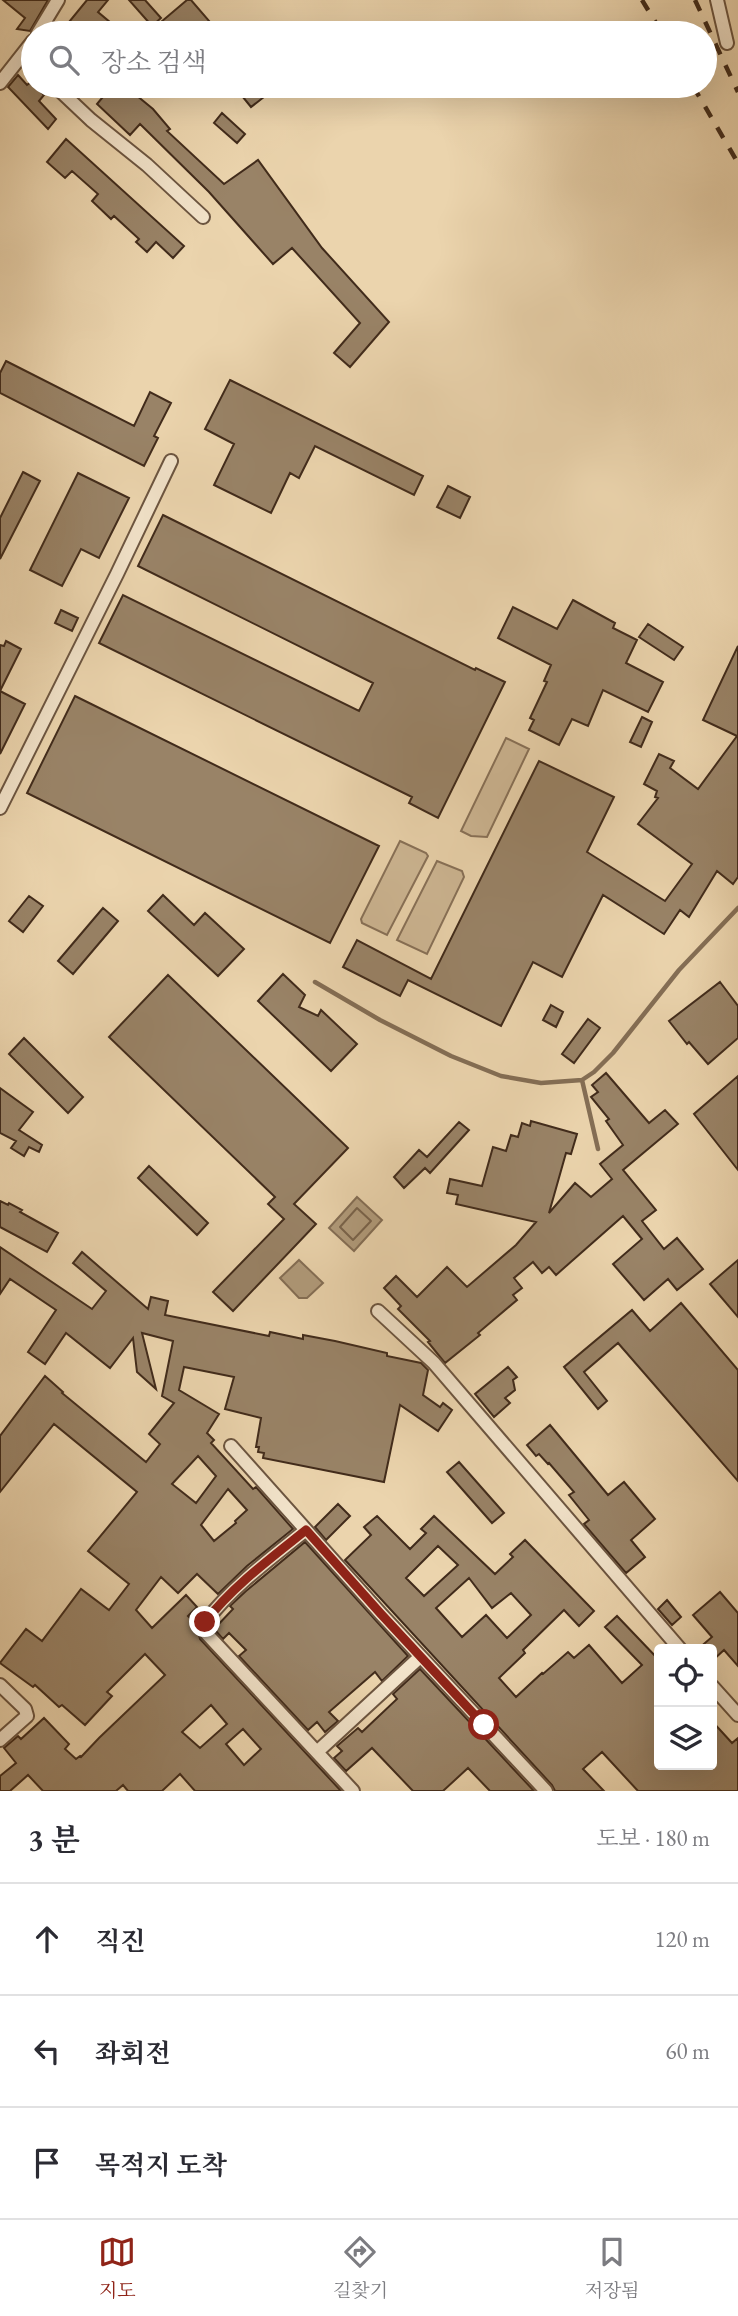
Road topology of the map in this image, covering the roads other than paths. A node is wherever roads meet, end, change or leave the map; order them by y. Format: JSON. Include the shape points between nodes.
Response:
{"nodes":[{"id":1,"x":58,"y":0,"type":"edge"},
{"id":2,"x":717,"y":0,"type":"edge"},
{"id":3,"x":45,"y":21,"type":"edge"},
{"id":4,"x":727,"y":43,"type":"dead end"},
{"id":5,"x":21,"y":57,"type":"edge"},
{"id":6,"x":0,"y":83,"type":"edge"},
{"id":7,"x":68,"y":98,"type":"edge"},
{"id":8,"x":203,"y":218,"type":"dead end"},
{"id":9,"x":171,"y":461,"type":"dead end"},
{"id":10,"x":0,"y":808,"type":"edge"},
{"id":11,"x":378,"y":1311,"type":"dead end"},
{"id":12,"x":232,"y":1446,"type":"dead end"},
{"id":13,"x":306,"y":1530,"type":"junction"},
{"id":14,"x":676,"y":1644,"type":"edge"},
{"id":15,"x":421,"y":1657,"type":"junction"},
{"id":16,"x":0,"y":1685,"type":"edge"},
{"id":17,"x":717,"y":1692,"type":"edge"},
{"id":18,"x":738,"y":1715,"type":"edge"},
{"id":19,"x":0,"y":1740,"type":"edge"},
{"id":20,"x":317,"y":1752,"type":"junction"},
{"id":21,"x":353,"y":1791,"type":"edge"},
{"id":22,"x":547,"y":1791,"type":"edge"}],
"edges":[{"from":1,"to":3,"type":"street"},
{"from":2,"to":4,"type":"street"},
{"from":5,"to":6,"type":"street"},
{"from":7,"to":8,"type":"street"},
{"from":9,"to":10,"type":"street"},
{"from":11,"to":14,"type":"street","via":[[510,1444],[648,1604]]},
{"from":12,"to":13,"type":"street"},
{"from":13,"to":15,"type":"street"},
{"from":13,"to":20,"type":"street","via":[[255,1571],[205,1622],[206,1633]]},
{"from":15,"to":20,"type":"street"},
{"from":15,"to":22,"type":"street"},
{"from":16,"to":19,"type":"street","via":[[27,1716]]},
{"from":17,"to":18,"type":"street"},
{"from":20,"to":21,"type":"street"}]}
